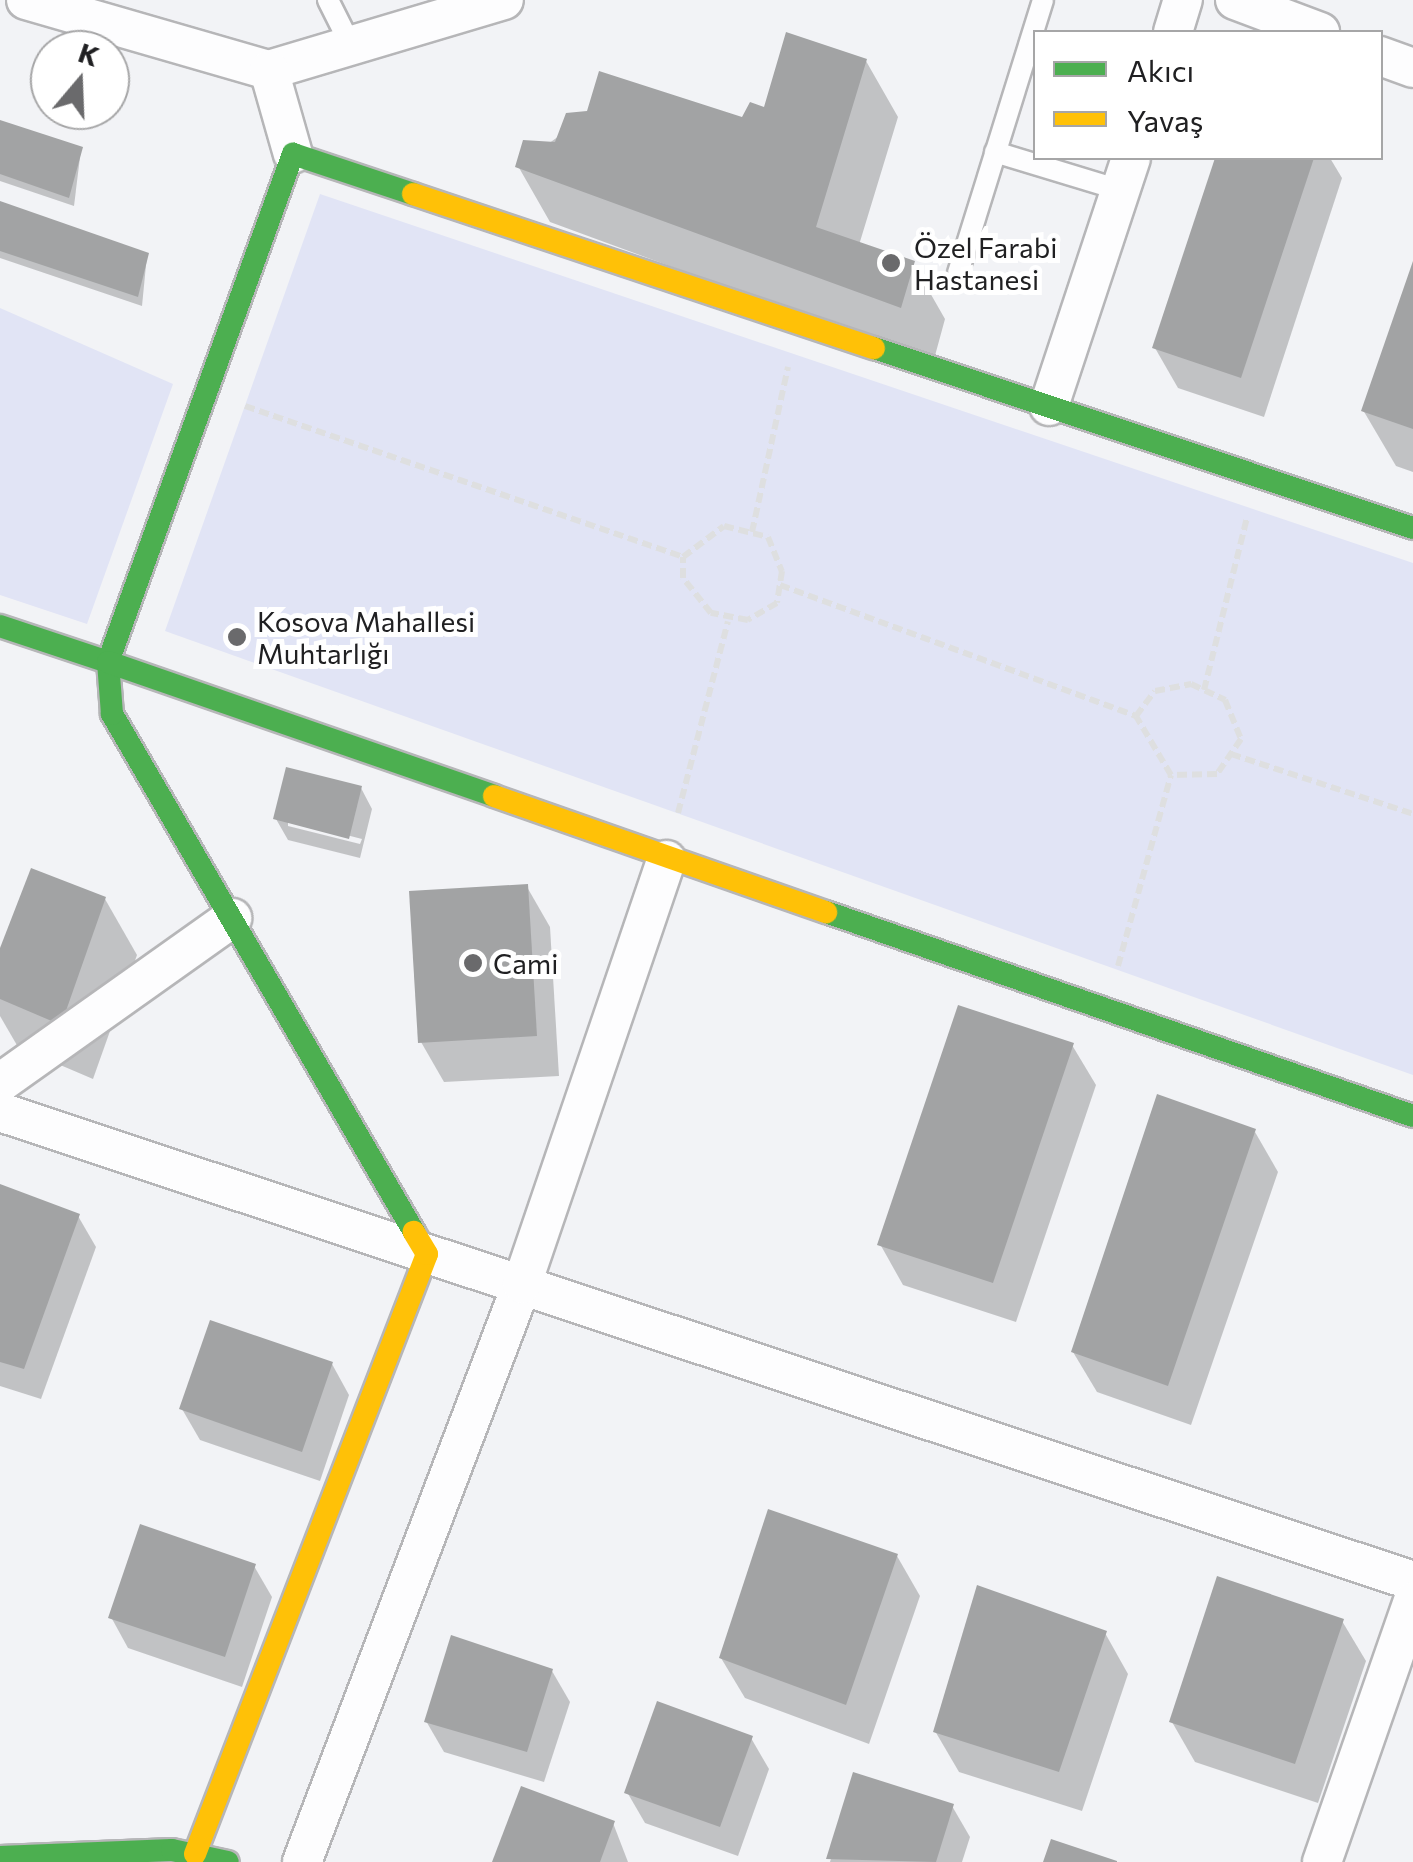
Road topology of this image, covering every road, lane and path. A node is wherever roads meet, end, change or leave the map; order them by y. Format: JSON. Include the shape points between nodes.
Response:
{"nodes":[{"id":1,"x":26,"y":0,"type":"edge"},
{"id":2,"x":328,"y":0,"type":"edge"},
{"id":3,"x":504,"y":0,"type":"edge"},
{"id":4,"x":1043,"y":0,"type":"edge"},
{"id":5,"x":1183,"y":0,"type":"edge"},
{"id":6,"x":1235,"y":0,"type":"edge"},
{"id":7,"x":1034,"y":30,"type":"edge"},
{"id":8,"x":1173,"y":30,"type":"edge"},
{"id":9,"x":1315,"y":30,"type":"edge"},
{"id":10,"x":1033,"y":32,"type":"edge"},
{"id":11,"x":352,"y":46,"type":"junction"},
{"id":12,"x":1383,"y":57,"type":"edge"},
{"id":13,"x":1413,"y":68,"type":"edge"},
{"id":14,"x":269,"y":70,"type":"junction"},
{"id":15,"x":995,"y":152,"type":"junction"},
{"id":16,"x":293,"y":154,"type":"junction"},
{"id":17,"x":1033,"y":158,"type":"edge"},
{"id":18,"x":1043,"y":160,"type":"edge"},
{"id":19,"x":1126,"y":174,"type":"edge"},
{"id":20,"x":958,"y":273,"type":"dead end"},
{"id":21,"x":798,"y":322,"type":"junction"},
{"id":22,"x":206,"y":392,"type":"junction"},
{"id":23,"x":1049,"y":406,"type":"junction"},
{"id":24,"x":1258,"y":476,"type":"junction"},
{"id":25,"x":1413,"y":528,"type":"edge"},
{"id":26,"x":752,"y":532,"type":"junction"},
{"id":27,"x":683,"y":557,"type":"junction"},
{"id":28,"x":780,"y":585,"type":"junction"},
{"id":29,"x":728,"y":621,"type":"junction"},
{"id":30,"x":0,"y":626,"type":"edge"},
{"id":31,"x":108,"y":662,"type":"junction"},
{"id":32,"x":1204,"y":690,"type":"junction"},
{"id":33,"x":1136,"y":716,"type":"junction"},
{"id":34,"x":1232,"y":754,"type":"junction"},
{"id":35,"x":1171,"y":774,"type":"junction"},
{"id":36,"x":1413,"y":814,"type":"edge"},
{"id":37,"x":666,"y":860,"type":"junction"},
{"id":38,"x":232,"y":918,"type":"junction"},
{"id":39,"x":1106,"y":1011,"type":"junction"},
{"id":40,"x":0,"y":1083,"type":"edge"},
{"id":41,"x":0,"y":1112,"type":"edge"},
{"id":42,"x":1413,"y":1116,"type":"edge"},
{"id":43,"x":426,"y":1254,"type":"junction"},
{"id":44,"x":522,"y":1284,"type":"junction"},
{"id":45,"x":1413,"y":1580,"type":"edge"},
{"id":46,"x":1413,"y":1601,"type":"edge"},
{"id":47,"x":0,"y":1857,"type":"edge"},
{"id":48,"x":221,"y":1860,"type":"edge"},
{"id":49,"x":302,"y":1862,"type":"edge"},
{"id":50,"x":1322,"y":1862,"type":"edge"}],
"edges":[{"from":1,"to":14,"type":"street"},
{"from":2,"to":11,"type":"lane"},
{"from":3,"to":11,"type":"street"},
{"from":4,"to":7,"type":"lane"},
{"from":5,"to":8,"type":"street"},
{"from":6,"to":9,"type":"street"},
{"from":10,"to":15,"type":"lane"},
{"from":11,"to":14,"type":"street"},
{"from":12,"to":13,"type":"street"},
{"from":14,"to":16,"type":"street"},
{"from":15,"to":17,"type":"lane"},
{"from":15,"to":20,"type":"lane"},
{"from":16,"to":21,"type":"street"},
{"from":16,"to":22,"type":"street"},
{"from":18,"to":19,"type":"lane"},
{"from":19,"to":23,"type":"street"},
{"from":21,"to":23,"type":"street"},
{"from":21,"to":26,"type":"path"},
{"from":22,"to":27,"type":"path"},
{"from":22,"to":31,"type":"street"},
{"from":23,"to":24,"type":"street"},
{"from":24,"to":25,"type":"street"},
{"from":24,"to":32,"type":"path"},
{"from":26,"to":27,"type":"path","via":[[724,526]]},
{"from":26,"to":28,"type":"path","via":[[778,554]]},
{"from":27,"to":29,"type":"path","via":[[683,578],[700,603]]},
{"from":28,"to":29,"type":"path","via":[[763,612]]},
{"from":28,"to":33,"type":"path"},
{"from":29,"to":37,"type":"path"},
{"from":30,"to":31,"type":"street"},
{"from":31,"to":37,"type":"street"},
{"from":31,"to":38,"type":"street","via":[[112,714]]},
{"from":32,"to":33,"type":"path","via":[[1155,691]]},
{"from":32,"to":34,"type":"path","via":[[1225,700],[1241,740]]},
{"from":33,"to":35,"type":"path"},
{"from":34,"to":35,"type":"path","via":[[1217,774]]},
{"from":34,"to":36,"type":"path"},
{"from":35,"to":39,"type":"path"},
{"from":37,"to":39,"type":"street"},
{"from":37,"to":44,"type":"street"},
{"from":38,"to":40,"type":"street"},
{"from":38,"to":43,"type":"street"},
{"from":39,"to":42,"type":"street"},
{"from":41,"to":43,"type":"street"},
{"from":43,"to":44,"type":"street"},
{"from":43,"to":48,"type":"street"},
{"from":44,"to":45,"type":"street"},
{"from":44,"to":49,"type":"street"},
{"from":46,"to":50,"type":"street"},
{"from":47,"to":48,"type":"street"}]}
